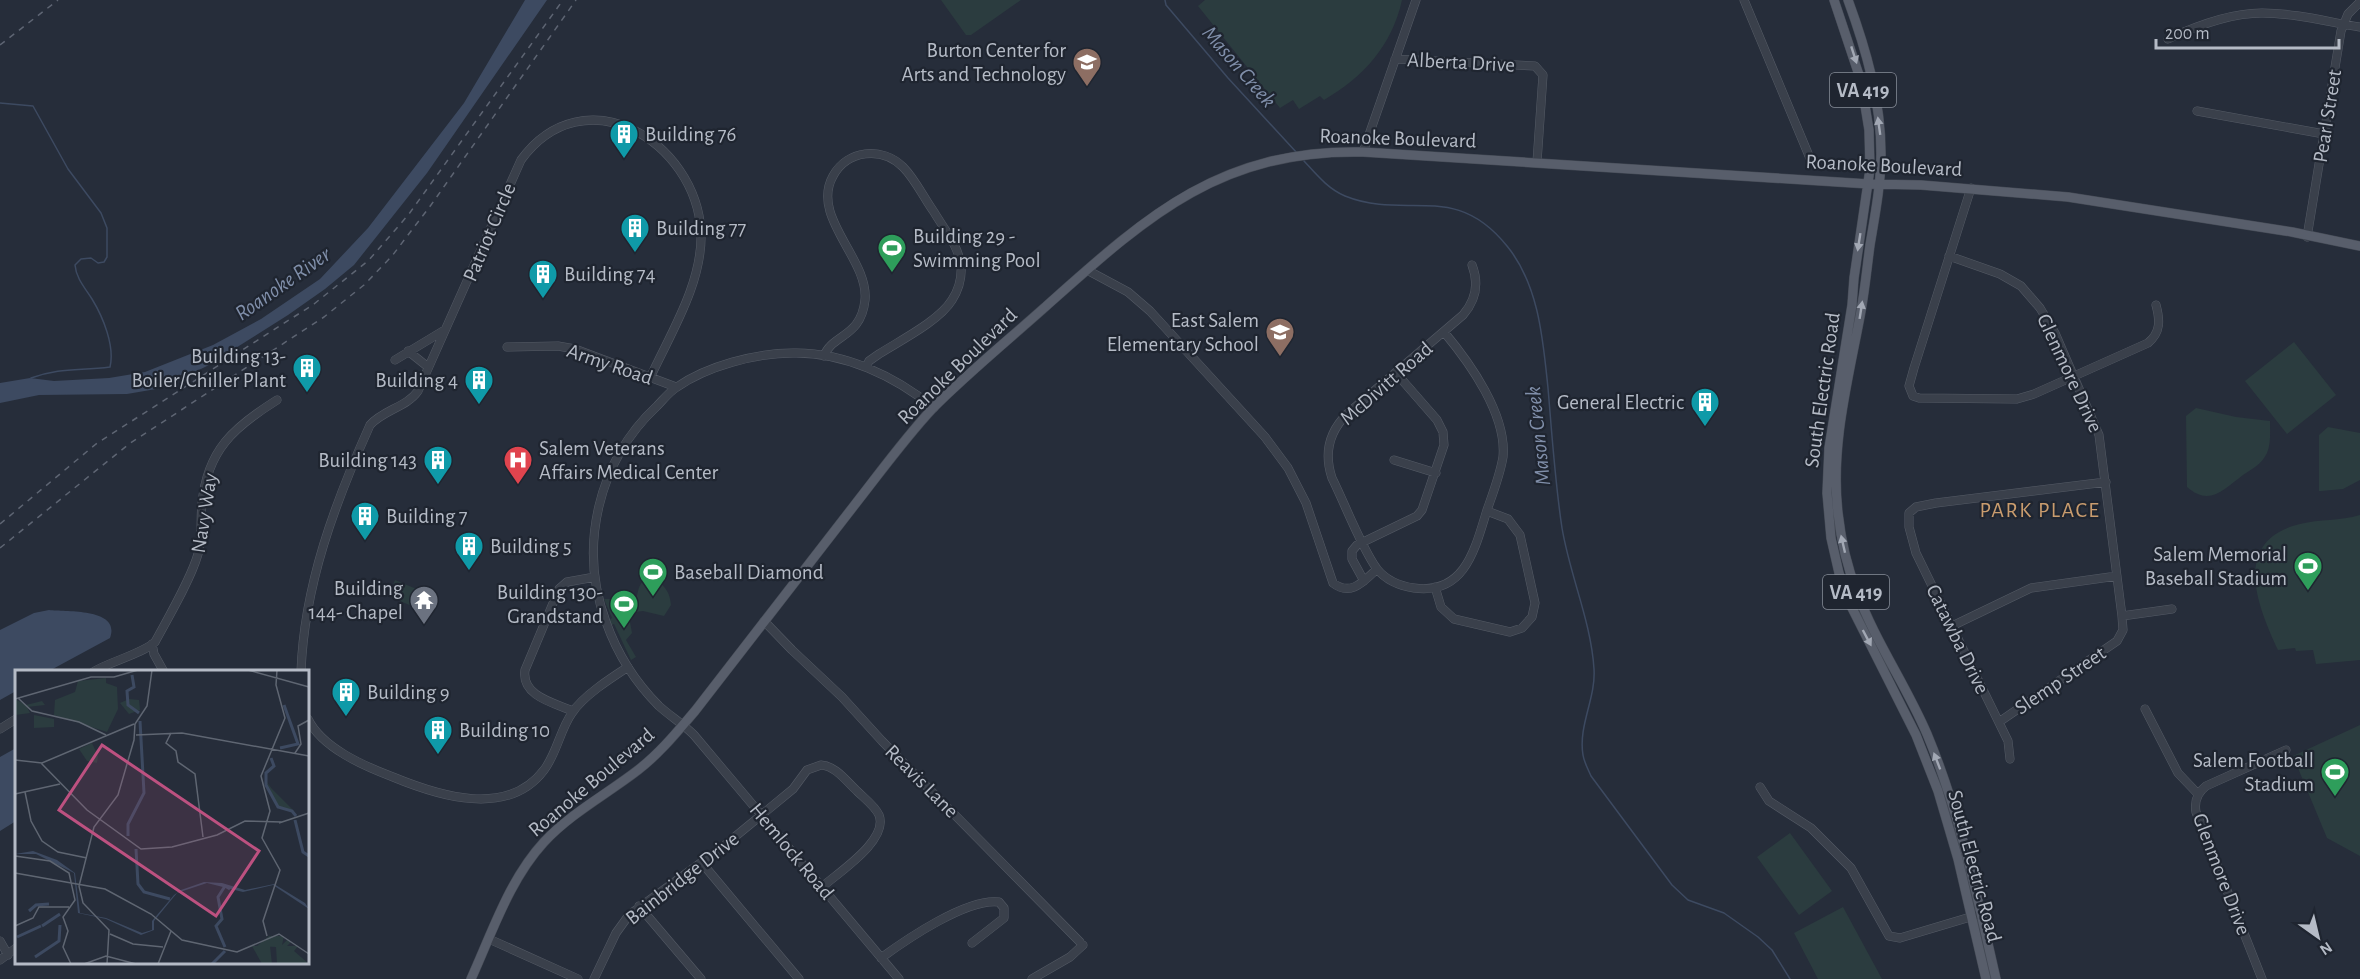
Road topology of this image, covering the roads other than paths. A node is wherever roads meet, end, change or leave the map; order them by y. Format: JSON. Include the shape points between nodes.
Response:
{"nodes":[{"id":1,"x":1416,"y":0,"type":"edge"},
{"id":2,"x":1744,"y":0,"type":"edge"},
{"id":3,"x":1834,"y":0,"type":"edge"},
{"id":4,"x":1848,"y":0,"type":"edge"},
{"id":5,"x":2360,"y":2,"type":"edge"},
{"id":6,"x":2343,"y":25,"type":"junction"},
{"id":7,"x":2360,"y":27,"type":"edge"},
{"id":8,"x":2168,"y":39,"type":"dead end"},
{"id":9,"x":1395,"y":58,"type":"junction"},
{"id":10,"x":2197,"y":111,"type":"dead end"},
{"id":11,"x":2324,"y":134,"type":"junction"},
{"id":12,"x":1363,"y":152,"type":"junction"},
{"id":13,"x":1537,"y":162,"type":"junction"},
{"id":14,"x":1812,"y":163,"type":"dead end"},
{"id":15,"x":1874,"y":184,"type":"junction"},
{"id":16,"x":1971,"y":188,"type":"junction"},
{"id":17,"x":2307,"y":237,"type":"junction"},
{"id":18,"x":2360,"y":246,"type":"edge"},
{"id":19,"x":1949,"y":256,"type":"junction"},
{"id":20,"x":1472,"y":265,"type":"dead end"},
{"id":21,"x":1087,"y":270,"type":"junction"},
{"id":22,"x":2156,"y":305,"type":"dead end"},
{"id":23,"x":444,"y":331,"type":"junction"},
{"id":24,"x":1444,"y":332,"type":"junction"},
{"id":25,"x":507,"y":347,"type":"dead end"},
{"id":26,"x":408,"y":351,"type":"junction"},
{"id":27,"x":824,"y":356,"type":"junction"},
{"id":28,"x":395,"y":360,"type":"dead end"},
{"id":29,"x":428,"y":367,"type":"junction"},
{"id":30,"x":866,"y":367,"type":"junction"},
{"id":31,"x":1395,"y":373,"type":"junction"},
{"id":32,"x":2074,"y":376,"type":"junction"},
{"id":33,"x":650,"y":378,"type":"junction"},
{"id":34,"x":676,"y":387,"type":"junction"},
{"id":35,"x":277,"y":400,"type":"dead end"},
{"id":36,"x":934,"y":408,"type":"junction"},
{"id":37,"x":1394,"y":460,"type":"dead end"},
{"id":38,"x":1436,"y":473,"type":"junction"},
{"id":39,"x":2106,"y":483,"type":"junction"},
{"id":40,"x":1487,"y":511,"type":"junction"},
{"id":41,"x":1363,"y":543,"type":"junction"},
{"id":42,"x":1377,"y":569,"type":"junction"},
{"id":43,"x":2117,"y":576,"type":"junction"},
{"id":44,"x":595,"y":577,"type":"junction"},
{"id":45,"x":1364,"y":581,"type":"junction"},
{"id":46,"x":1436,"y":587,"type":"junction"},
{"id":47,"x":2172,"y":609,"type":"dead end"},
{"id":48,"x":2122,"y":616,"type":"junction"},
{"id":49,"x":764,"y":621,"type":"junction"},
{"id":50,"x":1952,"y":626,"type":"junction"},
{"id":51,"x":152,"y":644,"type":"junction"},
{"id":52,"x":628,"y":667,"type":"junction"},
{"id":53,"x":96,"y":670,"type":"edge"},
{"id":54,"x":163,"y":670,"type":"edge"},
{"id":55,"x":300,"y":670,"type":"edge"},
{"id":56,"x":2145,"y":709,"type":"dead end"},
{"id":57,"x":573,"y":711,"type":"junction"},
{"id":58,"x":15,"y":720,"type":"edge"},
{"id":59,"x":309,"y":721,"type":"edge"},
{"id":60,"x":1999,"y":722,"type":"junction"},
{"id":61,"x":683,"y":724,"type":"junction"},
{"id":62,"x":0,"y":729,"type":"edge"},
{"id":63,"x":2286,"y":750,"type":"dead end"},
{"id":64,"x":2010,"y":759,"type":"dead end"},
{"id":65,"x":1760,"y":787,"type":"dead end"},
{"id":66,"x":2198,"y":794,"type":"junction"},
{"id":67,"x":762,"y":816,"type":"junction"},
{"id":68,"x":702,"y":863,"type":"junction"},
{"id":69,"x":822,"y":887,"type":"junction"},
{"id":70,"x":639,"y":906,"type":"junction"},
{"id":71,"x":1982,"y":914,"type":"junction"},
{"id":72,"x":1971,"y":916,"type":"junction"},
{"id":73,"x":489,"y":939,"type":"junction"},
{"id":74,"x":0,"y":941,"type":"edge"},
{"id":75,"x":972,"y":944,"type":"dead end"},
{"id":76,"x":15,"y":949,"type":"edge"},
{"id":77,"x":8,"y":955,"type":"junction"},
{"id":78,"x":881,"y":958,"type":"junction"},
{"id":79,"x":0,"y":960,"type":"edge"},
{"id":80,"x":471,"y":979,"type":"edge"},
{"id":81,"x":578,"y":979,"type":"edge"},
{"id":82,"x":594,"y":979,"type":"edge"},
{"id":83,"x":701,"y":979,"type":"edge"},
{"id":84,"x":799,"y":979,"type":"edge"},
{"id":85,"x":899,"y":979,"type":"edge"},
{"id":86,"x":1032,"y":979,"type":"edge"},
{"id":87,"x":1986,"y":979,"type":"edge"},
{"id":88,"x":1996,"y":979,"type":"edge"},
{"id":89,"x":2262,"y":979,"type":"edge"}],
"edges":[{"from":1,"to":9,"type":"street"},
{"from":2,"to":14,"type":"street"},
{"from":3,"to":15,"type":"main road","name":"South Electric Road","number":"VA 419","one_way":true,"via":[[1861,81]]},
{"from":15,"to":4,"type":"main road","name":"South Electric Road","number":"VA 419","one_way":true,"via":[[1880,136],[1870,68]]},
{"from":5,"to":6,"type":"street","name":"Pearl Street"},
{"from":6,"to":7,"type":"street"},
{"from":6,"to":8,"type":"street","via":[[2270,13],[2249,14]]},
{"from":6,"to":11,"type":"street","name":"Pearl Street"},
{"from":9,"to":12,"type":"street"},
{"from":9,"to":13,"type":"street","name":"Alberta Drive","via":[[1539,68],[1543,75]]},
{"from":10,"to":11,"type":"street"},
{"from":11,"to":17,"type":"street","name":"Pearl Street"},
{"from":12,"to":13,"type":"main road","name":"Roanoke Boulevard"},
{"from":12,"to":21,"type":"main road","name":"Roanoke Boulevard","via":[[1302,154],[1238,171],[1181,198],[1136,228]]},
{"from":13,"to":15,"type":"main road","name":"Roanoke Boulevard"},
{"from":15,"to":16,"type":"main road","name":"Roanoke Boulevard"},
{"from":71,"to":15,"type":"main road","name":"South Electric Road","number":"VA 419","one_way":true,"via":[[1939,764],[1861,603],[1840,531],[1837,450],[1862,307]]},
{"from":15,"to":72,"type":"main road","name":"South Electric Road","number":"VA 419","one_way":true,"via":[[1854,278],[1829,448],[1830,526],[1847,597],[1916,735],[1938,791]]},
{"from":16,"to":17,"type":"main road","name":"Roanoke Boulevard","via":[[2068,197]]},
{"from":16,"to":19,"type":"street"},
{"from":17,"to":18,"type":"main road","name":"Roanoke Boulevard"},
{"from":19,"to":32,"type":"street","name":"Glenmore Drive","via":[[2000,274],[2020,286],[2048,320]]},
{"from":19,"to":32,"type":"street","via":[[1914,368],[1909,390],[1913,396],[2017,399]]},
{"from":20,"to":24,"type":"street","via":[[1476,286],[1473,302]]},
{"from":21,"to":36,"type":"main road","name":"Roanoke Boulevard"},
{"from":21,"to":45,"type":"street","via":[[1128,292],[1150,311],[1271,445],[1306,503],[1334,583],[1347,589]]},
{"from":22,"to":32,"type":"street","via":[[2160,326],[2153,339]]},
{"from":23,"to":26,"type":"street"},
{"from":23,"to":29,"type":"street","name":"Patriot Circle"},
{"from":23,"to":33,"type":"street","name":"Patriot Circle","via":[[515,170],[528,150],[543,136],[572,123],[614,122],[649,138],[674,162],[693,196],[700,222],[700,254],[694,277]]},
{"from":24,"to":31,"type":"street","name":"McDivitt Road"},
{"from":24,"to":40,"type":"street","name":"McDivitt Road","via":[[1472,367],[1502,429],[1502,463]]},
{"from":25,"to":33,"type":"street","name":"Army Road","via":[[567,347]]},
{"from":26,"to":28,"type":"street"},
{"from":26,"to":29,"type":"street"},
{"from":27,"to":30,"type":"street","name":"Hemlock Road"},
{"from":27,"to":30,"type":"street","via":[[826,350],[854,329],[865,296],[862,280],[830,213],[830,180],[853,157],[869,153],[885,156],[905,169],[946,231],[958,254],[961,274],[946,308],[869,361]]},
{"from":27,"to":34,"type":"street","name":"Hemlock Road","via":[[795,352],[747,358]]},
{"from":29,"to":55,"type":"street","name":"Patriot Circle","via":[[416,394],[370,425],[326,535],[306,615]]},
{"from":30,"to":36,"type":"street","name":"Hemlock Road"},
{"from":31,"to":38,"type":"street","via":[[1443,432],[1444,445]]},
{"from":31,"to":41,"type":"street","name":"McDivitt Road","via":[[1342,419],[1329,444],[1332,478]]},
{"from":32,"to":39,"type":"street","name":"Glenmore Drive","via":[[2099,435]]},
{"from":33,"to":34,"type":"street","name":"Army Road"},
{"from":34,"to":44,"type":"street","name":"Hemlock Road","via":[[648,414],[619,452],[597,510]]},
{"from":35,"to":51,"type":"street","name":"Navy Way","via":[[238,426],[216,454],[204,489],[198,556]]},
{"from":36,"to":49,"type":"main road","name":"Roanoke Boulevard"},
{"from":37,"to":38,"type":"street"},
{"from":38,"to":41,"type":"street","via":[[1425,506],[1417,516]]},
{"from":39,"to":43,"type":"street","name":"Glenmore Drive"},
{"from":39,"to":50,"type":"street","name":"Catawba Drive","via":[[1936,503],[1911,511],[1908,517],[1916,553]]},
{"from":40,"to":46,"type":"street","name":"McDivitt Road","via":[[1468,563],[1455,578]]},
{"from":40,"to":46,"type":"street","via":[[1508,519],[1520,535],[1535,603],[1532,617],[1522,628],[1510,632],[1454,619],[1441,607]]},
{"from":41,"to":42,"type":"street","name":"McDivitt Road"},
{"from":41,"to":45,"type":"street","via":[[1352,551],[1352,559]]},
{"from":42,"to":45,"type":"street"},
{"from":42,"to":46,"type":"street","name":"McDivitt Road","via":[[1399,584]]},
{"from":43,"to":48,"type":"street","name":"Glenmore Drive"},
{"from":43,"to":50,"type":"street","via":[[2031,588]]},
{"from":44,"to":52,"type":"street","name":"Hemlock Road","via":[[606,624]]},
{"from":44,"to":57,"type":"street","via":[[567,582],[559,589],[525,670],[530,691]]},
{"from":47,"to":48,"type":"street"},
{"from":48,"to":60,"type":"street","name":"Slemp Street","via":[[2123,630],[2117,641]]},
{"from":49,"to":61,"type":"main road","name":"Roanoke Boulevard"},
{"from":49,"to":86,"type":"street","name":"Reavis Lane","via":[[843,696],[882,741],[1082,944],[1070,957]]},
{"from":50,"to":60,"type":"street","name":"Catawba Drive"},
{"from":51,"to":53,"type":"street"},
{"from":51,"to":54,"type":"street"},
{"from":52,"to":57,"type":"street"},
{"from":52,"to":61,"type":"street","name":"Hemlock Road","via":[[660,707]]},
{"from":56,"to":66,"type":"street","via":[[2178,773]]},
{"from":57,"to":59,"type":"street","via":[[539,777],[512,795],[490,799],[435,791],[382,773],[336,748]]},
{"from":58,"to":62,"type":"street"},
{"from":60,"to":64,"type":"street","name":"Catawba Drive","via":[[2010,748]]},
{"from":61,"to":67,"type":"street","name":"Hemlock Road"},
{"from":61,"to":73,"type":"main road","name":"Roanoke Boulevard","via":[[640,768],[543,843],[516,883]]},
{"from":63,"to":66,"type":"street","name":"Glenmore Drive","via":[[2206,786]]},
{"from":65,"to":72,"type":"street","via":[[1769,801],[1811,828],[1851,868],[1889,936],[1900,938]]},
{"from":66,"to":89,"type":"street","name":"Glenmore Drive","via":[[2196,812]]},
{"from":67,"to":68,"type":"street","name":"Bainbridge Drive"},
{"from":67,"to":69,"type":"street","name":"Hemlock Road"},
{"from":67,"to":69,"type":"street","name":"Bainbridge Drive","via":[[793,789],[807,770],[821,765],[835,770],[874,808],[881,825],[876,840]]},
{"from":68,"to":70,"type":"street","name":"Bainbridge Drive"},
{"from":68,"to":84,"type":"street"},
{"from":69,"to":78,"type":"street","name":"Hemlock Road"},
{"from":70,"to":82,"type":"street","name":"Bainbridge Drive","via":[[618,929]]},
{"from":70,"to":83,"type":"street"},
{"from":71,"to":72,"type":"street"},
{"from":71,"to":88,"type":"main road","name":"South Electric Road","number":"VA 419"},
{"from":72,"to":87,"type":"main road","name":"South Electric Road","number":"VA 419"},
{"from":73,"to":80,"type":"main road","name":"Roanoke Boulevard"},
{"from":73,"to":81,"type":"street"},
{"from":74,"to":77,"type":"street"},
{"from":75,"to":78,"type":"street","via":[[1004,918],[1005,908],[999,902],[981,903],[937,922]]},
{"from":76,"to":77,"type":"street"},
{"from":77,"to":79,"type":"street"},
{"from":78,"to":85,"type":"street","name":"Hemlock Road"}]}
